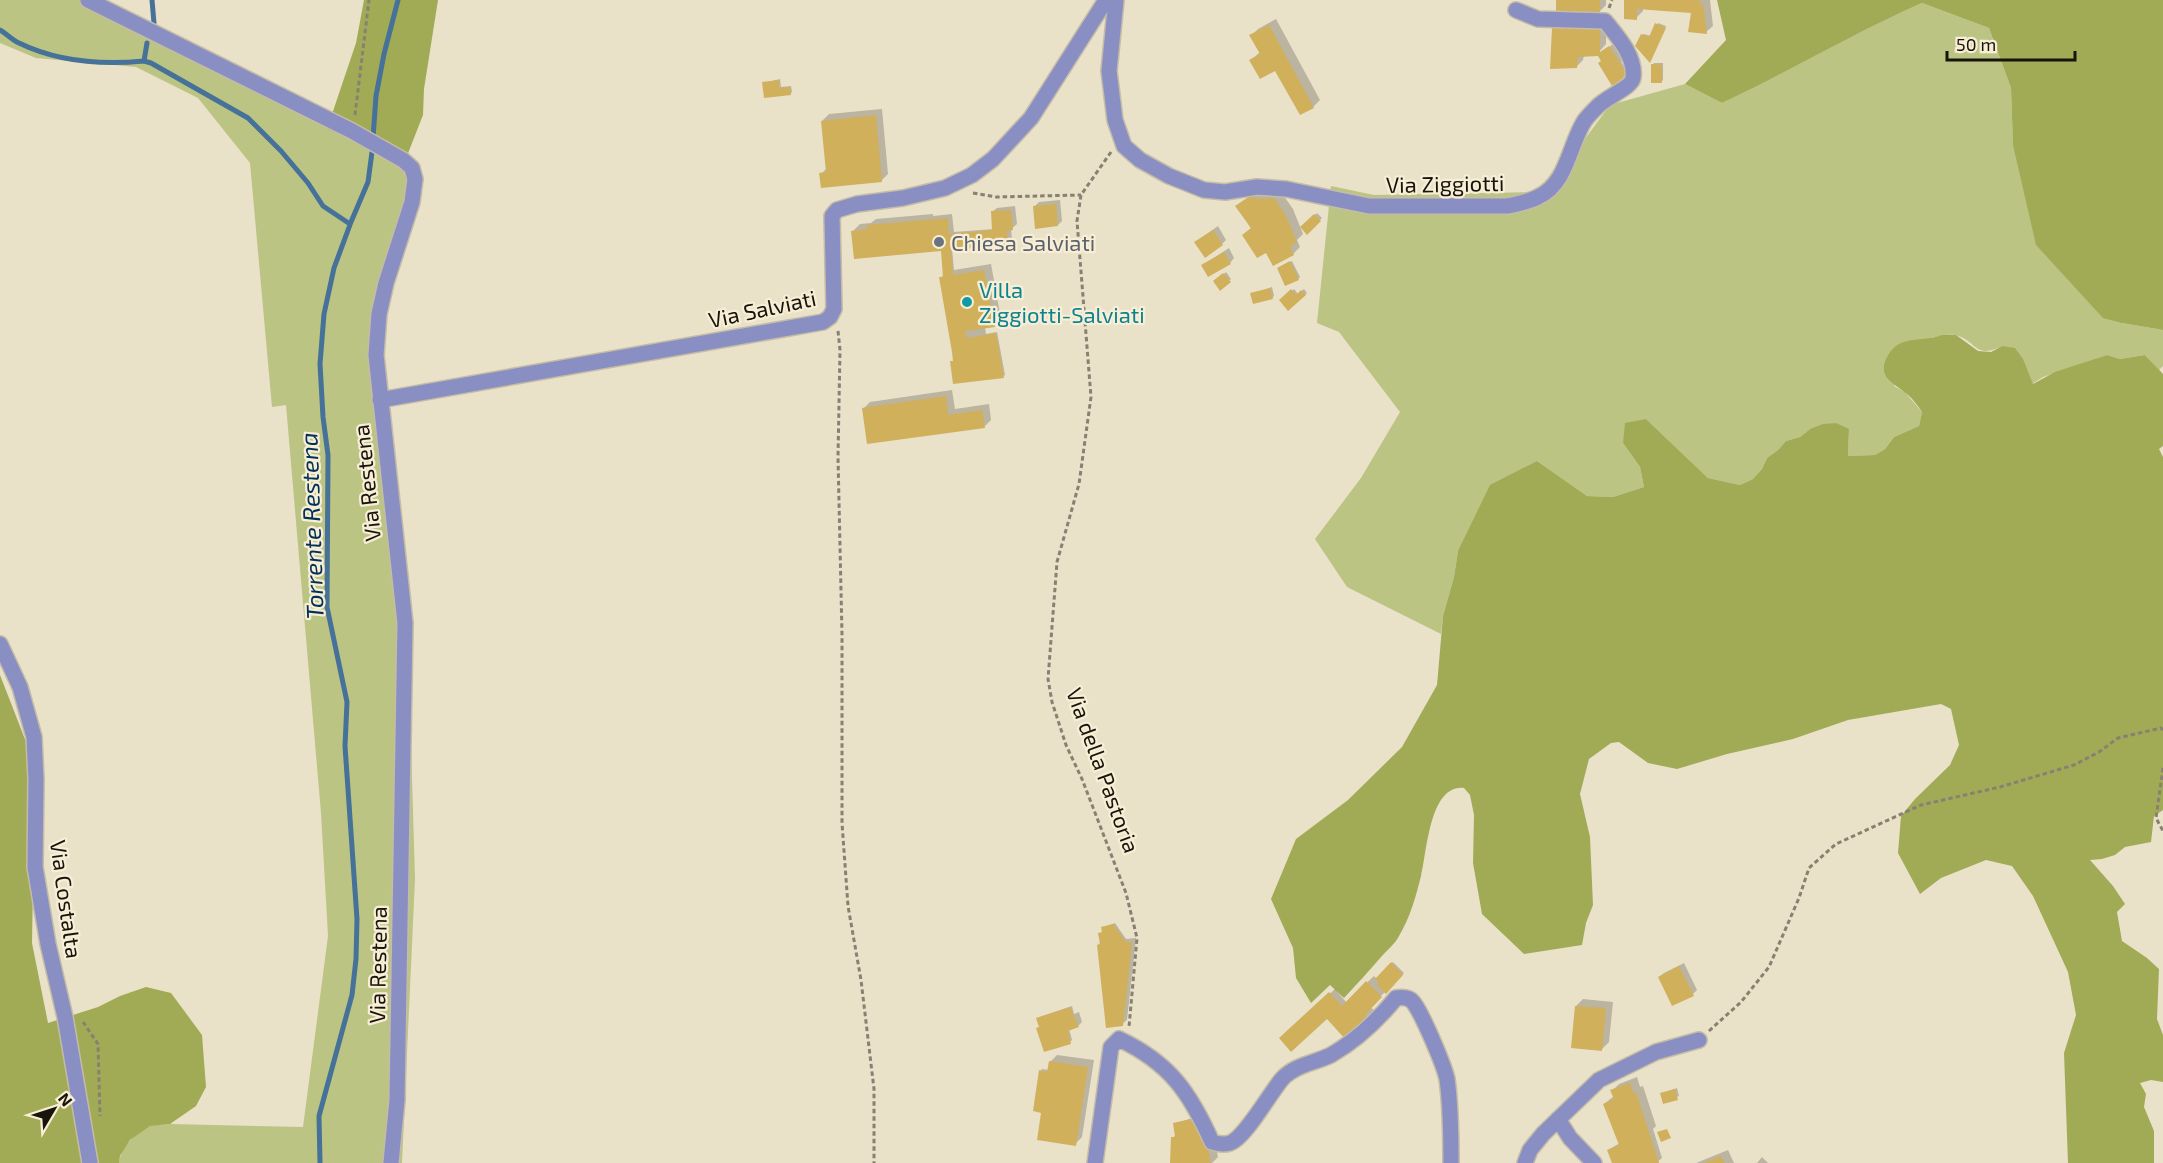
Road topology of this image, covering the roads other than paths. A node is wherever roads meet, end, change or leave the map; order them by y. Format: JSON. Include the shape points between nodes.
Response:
{"nodes":[{"id":1,"x":88,"y":0,"type":"edge"},
{"id":2,"x":1106,"y":0,"type":"edge"},
{"id":3,"x":1116,"y":0,"type":"edge"},
{"id":4,"x":1516,"y":10,"type":"dead end"},
{"id":5,"x":380,"y":400,"type":"junction"},
{"id":6,"x":0,"y":644,"type":"edge"},
{"id":7,"x":1699,"y":1040,"type":"road end"},
{"id":8,"x":1558,"y":1119,"type":"junction"},
{"id":9,"x":90,"y":1163,"type":"edge"},
{"id":10,"x":391,"y":1163,"type":"edge"},
{"id":11,"x":1095,"y":1163,"type":"edge"},
{"id":12,"x":1451,"y":1163,"type":"edge"},
{"id":13,"x":1525,"y":1163,"type":"edge"},
{"id":14,"x":1594,"y":1163,"type":"edge"}],
"edges":[{"from":1,"to":5,"type":"street","name":"Via Restena","via":[[352,131],[412,168],[412,202],[379,314],[376,355]]},
{"from":2,"to":5,"type":"street","name":"Via Salviati","via":[[1030,118],[993,159],[945,188],[837,210],[832,216],[834,309],[823,322]]},
{"from":3,"to":4,"type":"street","name":"Via Ziggiotti","via":[[1109,71],[1114,120],[1124,146],[1140,160],[1204,190],[1286,189],[1369,206],[1507,206],[1540,196],[1563,172],[1585,120],[1601,102],[1631,83],[1631,59],[1605,21],[1538,19]]},
{"from":5,"to":10,"type":"street","name":"Via Restena","via":[[405,623],[397,1100]]},
{"from":6,"to":9,"type":"street","name":"Via Costalta","via":[[20,687],[34,737],[35,867]]},
{"from":7,"to":8,"type":"street","via":[[1656,1052],[1599,1080]]},
{"from":8,"to":13,"type":"street","via":[[1530,1150]]},
{"from":8,"to":14,"type":"street"},
{"from":11,"to":12,"type":"street","via":[[1111,1047],[1119,1040],[1139,1050],[1178,1082],[1192,1100],[1212,1142],[1232,1143],[1283,1078],[1294,1069],[1350,1044],[1396,998],[1405,997],[1421,1017],[1446,1076]]}]}
